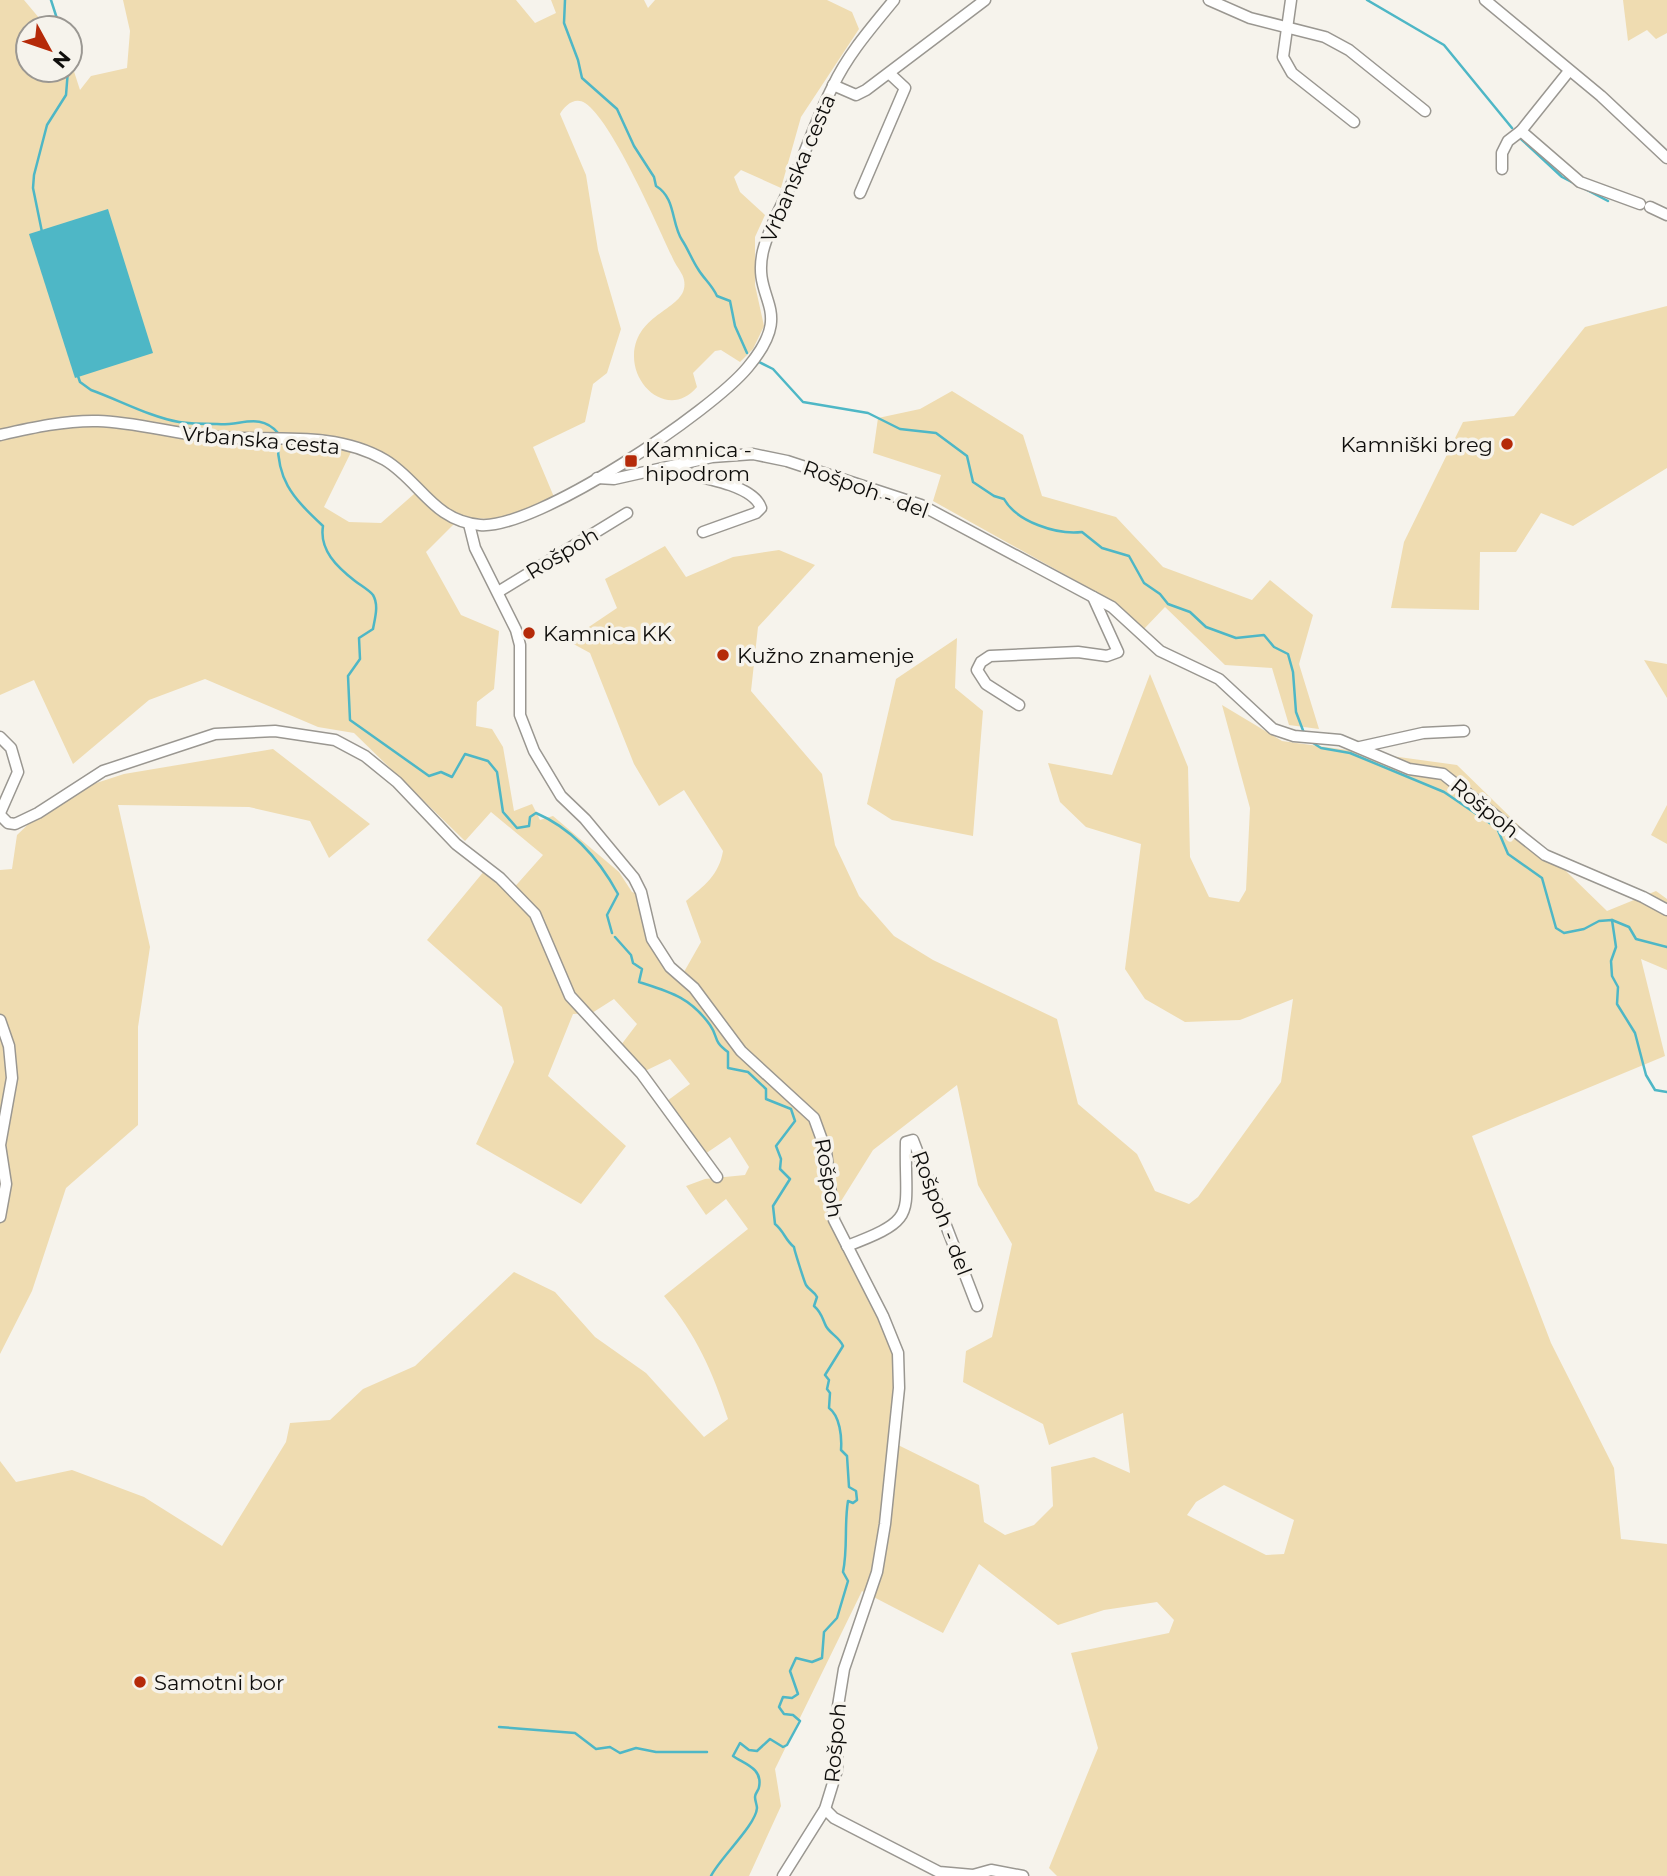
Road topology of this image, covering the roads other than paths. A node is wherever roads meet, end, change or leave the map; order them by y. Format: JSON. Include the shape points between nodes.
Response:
{"nodes":[{"id":1,"x":894,"y":0,"type":"edge"},
{"id":2,"x":985,"y":0,"type":"edge"},
{"id":3,"x":1209,"y":0,"type":"edge"},
{"id":4,"x":1291,"y":0,"type":"edge"},
{"id":5,"x":1485,"y":0,"type":"edge"},
{"id":6,"x":1289,"y":26,"type":"junction"},
{"id":7,"x":1569,"y":71,"type":"junction"},
{"id":8,"x":890,"y":74,"type":"junction"},
{"id":9,"x":833,"y":85,"type":"junction"},
{"id":10,"x":1425,"y":111,"type":"dead end"},
{"id":11,"x":1354,"y":122,"type":"dead end"},
{"id":12,"x":1521,"y":131,"type":"junction"},
{"id":13,"x":1667,"y":158,"type":"edge"},
{"id":14,"x":1502,"y":169,"type":"dead end"},
{"id":15,"x":860,"y":193,"type":"dead end"},
{"id":16,"x":1667,"y":215,"type":"edge"},
{"id":17,"x":0,"y":435,"type":"edge"},
{"id":18,"x":663,"y":469,"type":"junction"},
{"id":19,"x":596,"y":478,"type":"junction"},
{"id":20,"x":627,"y":513,"type":"dead end"},
{"id":21,"x":469,"y":524,"type":"junction"},
{"id":22,"x":703,"y":532,"type":"dead end"},
{"id":23,"x":498,"y":592,"type":"junction"},
{"id":24,"x":1093,"y":597,"type":"junction"},
{"id":25,"x":1019,"y":705,"type":"dead end"},
{"id":26,"x":1464,"y":730,"type":"dead end"},
{"id":27,"x":1294,"y":736,"type":"joint"},
{"id":28,"x":0,"y":737,"type":"edge"},
{"id":29,"x":1360,"y":747,"type":"junction"},
{"id":30,"x":0,"y":814,"type":"edge"},
{"id":31,"x":1667,"y":910,"type":"edge"},
{"id":32,"x":0,"y":1020,"type":"edge"},
{"id":33,"x":717,"y":1177,"type":"dead end"},
{"id":34,"x":0,"y":1217,"type":"edge"},
{"id":35,"x":847,"y":1247,"type":"junction"},
{"id":36,"x":978,"y":1306,"type":"dead end"},
{"id":37,"x":825,"y":1809,"type":"junction"},
{"id":38,"x":783,"y":1876,"type":"edge"},
{"id":39,"x":1023,"y":1876,"type":"edge"}],
"edges":[{"from":1,"to":9,"type":"street","name":"Vrbanska cesta"},
{"from":2,"to":8,"type":"street"},
{"from":3,"to":6,"type":"street","via":[[1250,18]]},
{"from":4,"to":6,"type":"street"},
{"from":5,"to":7,"type":"street"},
{"from":6,"to":10,"type":"street","via":[[1349,50]]},
{"from":6,"to":11,"type":"street","via":[[1283,57],[1292,74]]},
{"from":7,"to":12,"type":"street"},
{"from":7,"to":13,"type":"street"},
{"from":8,"to":9,"type":"street","via":[[856,95]]},
{"from":8,"to":15,"type":"street","via":[[905,88]]},
{"from":9,"to":19,"type":"street","name":"Vrbanska cesta","via":[[765,246],[761,261],[772,325],[760,352],[698,413]]},
{"from":12,"to":14,"type":"street","via":[[1508,141]]},
{"from":12,"to":16,"type":"street","via":[[1580,182]]},
{"from":17,"to":21,"type":"street","name":"Vrbanska cesta","via":[[98,421],[205,437],[268,436],[329,443],[386,461],[428,500]]},
{"from":18,"to":19,"type":"street","name":"Rošpoh - del"},
{"from":18,"to":22,"type":"street","name":"Rošpoh - del","via":[[738,488],[760,503],[756,513]]},
{"from":18,"to":24,"type":"street","name":"Rošpoh - del","via":[[712,457],[753,454],[787,461],[921,505]]},
{"from":19,"to":21,"type":"street","name":"Vrbanska cesta","via":[[522,518],[496,525]]},
{"from":20,"to":23,"type":"street","name":"Rošpoh"},
{"from":21,"to":23,"type":"street","name":"Rošpoh","via":[[475,548]]},
{"from":23,"to":35,"type":"street","name":"Rošpoh","via":[[520,645],[520,715],[534,751],[561,796],[634,878],[652,939],[670,967],[694,988],[741,1051],[814,1118],[827,1151],[834,1220]]},
{"from":24,"to":25,"type":"street","via":[[1118,652],[1107,656],[1064,652],[990,656],[981,662],[977,670],[986,684]]},
{"from":24,"to":27,"type":"street","name":"Rošpoh - del","via":[[1112,607],[1160,652],[1219,679],[1273,729]]},
{"from":26,"to":29,"type":"street","via":[[1423,733]]},
{"from":27,"to":29,"type":"street","name":"Rošpoh","via":[[1313,735]]},
{"from":28,"to":30,"type":"street","via":[[10,748],[18,772]]},
{"from":29,"to":31,"type":"street","name":"Rošpoh","via":[[1409,769],[1443,774],[1545,855]]},
{"from":30,"to":33,"type":"street","via":[[15,824],[103,771],[215,734],[275,731],[335,740],[365,756],[397,782],[456,844],[527,905],[546,936],[570,996],[641,1073]]},
{"from":32,"to":34,"type":"street","via":[[9,1046],[12,1078],[0,1144],[6,1184]]},
{"from":35,"to":36,"type":"street","name":"Rošpoh - del","via":[[888,1230],[901,1219],[906,1205],[906,1142],[914,1140]]},
{"from":35,"to":37,"type":"street","name":"Rošpoh","via":[[894,1338],[899,1388],[877,1572],[844,1669],[837,1770]]},
{"from":37,"to":38,"type":"street","name":"Rošpoh"},
{"from":37,"to":39,"type":"street","name":"Rošpoh","via":[[834,1818],[939,1872],[973,1875],[991,1870]]}]}
